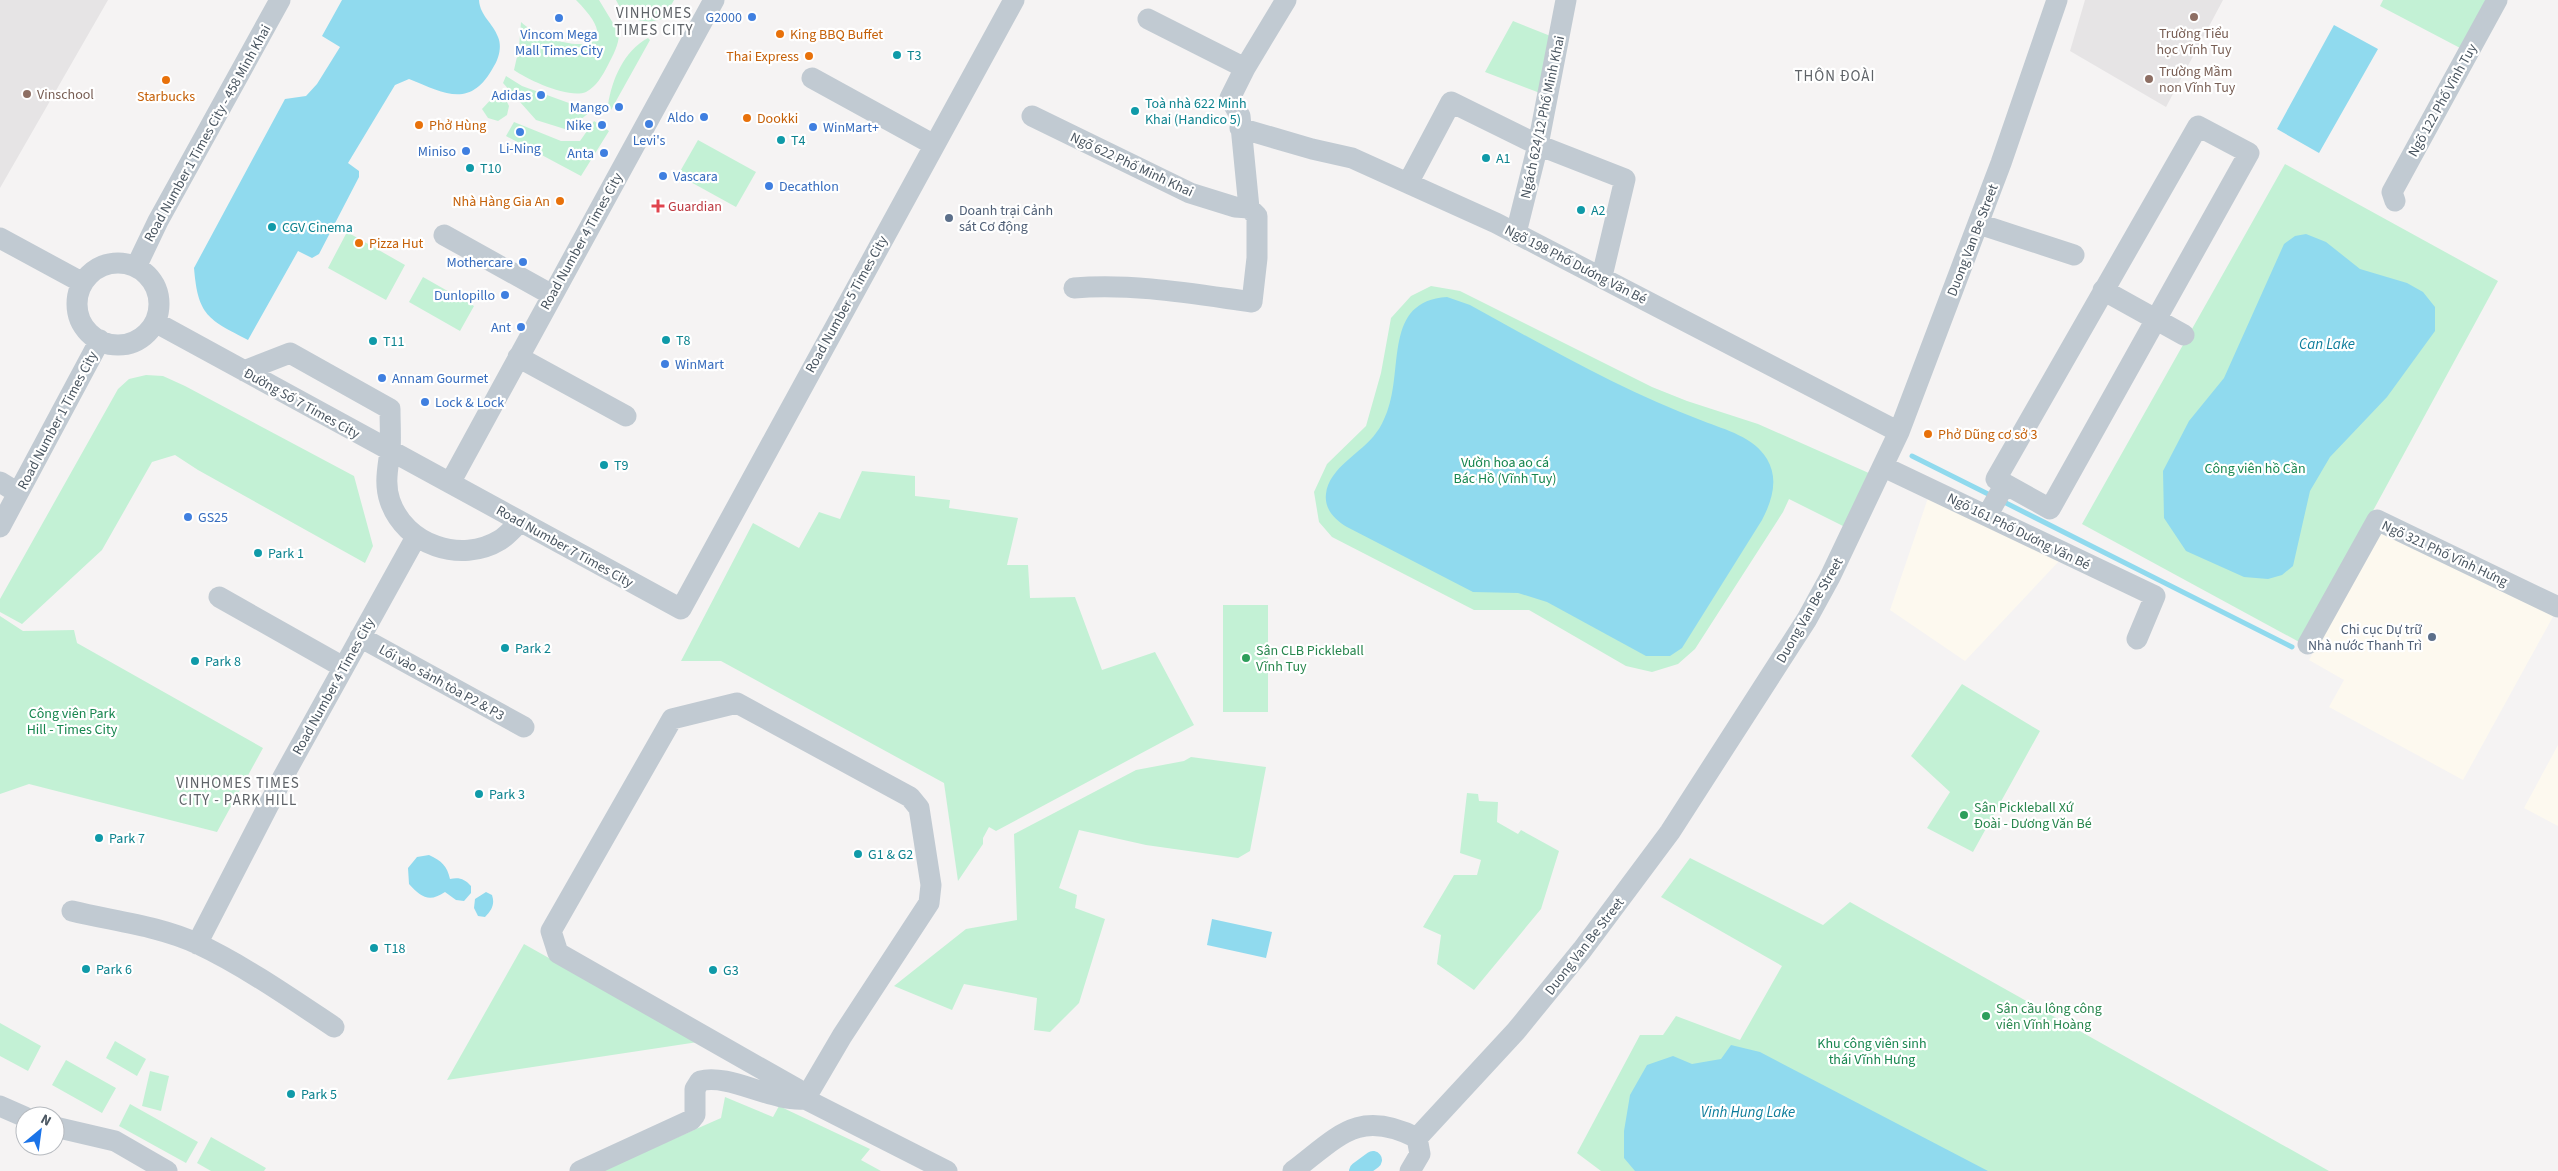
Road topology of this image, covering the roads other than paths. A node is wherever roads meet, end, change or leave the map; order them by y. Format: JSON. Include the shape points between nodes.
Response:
{"nodes":[{"id":1,"x":280,"y":0,"type":"edge"},
{"id":2,"x":714,"y":0,"type":"edge"},
{"id":3,"x":1014,"y":0,"type":"edge"},
{"id":4,"x":1286,"y":0,"type":"edge"},
{"id":5,"x":1566,"y":0,"type":"edge"},
{"id":6,"x":2057,"y":0,"type":"edge"},
{"id":7,"x":2497,"y":0,"type":"edge"},
{"id":8,"x":1148,"y":19,"type":"dead end"},
{"id":9,"x":1245,"y":68,"type":"junction"},
{"id":10,"x":812,"y":78,"type":"dead end"},
{"id":11,"x":1032,"y":116,"type":"dead end"},
{"id":12,"x":1240,"y":128,"type":"junction"},
{"id":13,"x":934,"y":145,"type":"junction"},
{"id":14,"x":1538,"y":145,"type":"junction"},
{"id":15,"x":1408,"y":182,"type":"junction"},
{"id":16,"x":2394,"y":201,"type":"dead end"},
{"id":17,"x":1249,"y":208,"type":"junction"},
{"id":18,"x":1979,"y":224,"type":"junction"},
{"id":19,"x":1516,"y":233,"type":"junction"},
{"id":20,"x":444,"y":235,"type":"dead end"},
{"id":21,"x":0,"y":238,"type":"edge"},
{"id":22,"x":2074,"y":255,"type":"dead end"},
{"id":23,"x":136,"y":267,"type":"junction"},
{"id":24,"x":1602,"y":276,"type":"junction"},
{"id":25,"x":83,"y":283,"type":"junction"},
{"id":26,"x":1074,"y":288,"type":"dead end"},
{"id":27,"x":2103,"y":290,"type":"junction"},
{"id":28,"x":552,"y":294,"type":"junction"},
{"id":29,"x":2157,"y":320,"type":"junction"},
{"id":30,"x":155,"y":322,"type":"junction"},
{"id":31,"x":2184,"y":335,"type":"dead end"},
{"id":32,"x":100,"y":340,"type":"junction"},
{"id":33,"x":518,"y":357,"type":"junction"},
{"id":34,"x":244,"y":371,"type":"junction"},
{"id":35,"x":626,"y":416,"type":"dead end"},
{"id":36,"x":1899,"y":432,"type":"junction"},
{"id":37,"x":390,"y":451,"type":"junction"},
{"id":38,"x":1884,"y":466,"type":"junction"},
{"id":39,"x":0,"y":482,"type":"edge"},
{"id":40,"x":450,"y":483,"type":"junction"},
{"id":41,"x":18,"y":493,"type":"junction"},
{"id":42,"x":1995,"y":501,"type":"junction"},
{"id":43,"x":520,"y":522,"type":"junction"},
{"id":44,"x":0,"y":527,"type":"edge"},
{"id":45,"x":416,"y":537,"type":"junction"},
{"id":46,"x":219,"y":598,"type":"dead end"},
{"id":47,"x":2558,"y":607,"type":"edge"},
{"id":48,"x":681,"y":609,"type":"joint"},
{"id":49,"x":360,"y":637,"type":"junction"},
{"id":50,"x":2137,"y":639,"type":"dead end"},
{"id":51,"x":2308,"y":644,"type":"dead end"},
{"id":52,"x":343,"y":667,"type":"junction"},
{"id":53,"x":524,"y":727,"type":"dead end"},
{"id":54,"x":72,"y":911,"type":"dead end"},
{"id":55,"x":197,"y":944,"type":"junction"},
{"id":56,"x":334,"y":1027,"type":"dead end"},
{"id":57,"x":805,"y":1099,"type":"junction"},
{"id":58,"x":0,"y":1106,"type":"edge"},
{"id":59,"x":15,"y":1113,"type":"edge"},
{"id":60,"x":65,"y":1129,"type":"edge"},
{"id":61,"x":1417,"y":1138,"type":"junction"},
{"id":62,"x":167,"y":1171,"type":"edge"},
{"id":63,"x":580,"y":1171,"type":"edge"},
{"id":64,"x":947,"y":1171,"type":"edge"},
{"id":65,"x":1293,"y":1171,"type":"edge"},
{"id":66,"x":1410,"y":1171,"type":"edge"}],
"edges":[{"from":1,"to":23,"type":"street","name":"Road Number 1 Times City - 458 Minh Khai"},
{"from":2,"to":28,"type":"street","name":"Road Number 4 Times City"},
{"from":3,"to":13,"type":"street","name":"Road Number 5 Times City"},
{"from":4,"to":9,"type":"street"},
{"from":5,"to":14,"type":"street","name":"Ngách 624/12 Phố Minh Khai"},
{"from":6,"to":18,"type":"street","name":"Duong Van Be Street"},
{"from":7,"to":16,"type":"street","name":"Ngõ 122 Phố Vĩnh Tuy","via":[[2392,192]]},
{"from":8,"to":9,"type":"street"},
{"from":9,"to":12,"type":"street","via":[[1230,98],[1240,116]]},
{"from":10,"to":13,"type":"street"},
{"from":11,"to":17,"type":"street","name":"Ngõ 622 Phố Minh Khai","via":[[1190,193]]},
{"from":12,"to":15,"type":"street","name":"Ngõ 198 Phố Dương Văn Bé","via":[[1352,158]]},
{"from":12,"to":17,"type":"street"},
{"from":13,"to":48,"type":"street","name":"Road Number 5 Times City"},
{"from":14,"to":15,"type":"street","via":[[1451,102]]},
{"from":14,"to":19,"type":"street","name":"Ngách 624/12 Phố Minh Khai"},
{"from":14,"to":24,"type":"street","via":[[1625,178]]},
{"from":15,"to":19,"type":"street","name":"Ngõ 198 Phố Dương Văn Bé"},
{"from":17,"to":26,"type":"street","via":[[1257,216],[1252,302],[1162,291]]},
{"from":18,"to":22,"type":"street"},
{"from":18,"to":36,"type":"street","name":"Duong Van Be Street"},
{"from":19,"to":24,"type":"street","name":"Ngõ 198 Phố Dương Văn Bé"},
{"from":20,"to":28,"type":"street"},
{"from":21,"to":25,"type":"street"},
{"from":23,"to":25,"type":"street","via":[[122,263],[107,264],[93,271]]},
{"from":23,"to":30,"type":"street","via":[[155,285],[159,310]]},
{"from":24,"to":36,"type":"street","name":"Ngõ 198 Phố Dương Văn Bé"},
{"from":25,"to":32,"type":"street","via":[[78,298],[79,315],[87,330]]},
{"from":27,"to":29,"type":"street"},
{"from":27,"to":29,"type":"street","via":[[2198,126],[2250,154]]},
{"from":27,"to":42,"type":"street","via":[[1996,479]]},
{"from":28,"to":33,"type":"street","name":"Road Number 4 Times City"},
{"from":29,"to":31,"type":"street"},
{"from":29,"to":42,"type":"street","via":[[2050,509]]},
{"from":30,"to":32,"type":"street","via":[[145,335],[131,343],[115,345]]},
{"from":30,"to":34,"type":"street","name":"Đường Số 7 Times City"},
{"from":32,"to":41,"type":"street","name":"Road Number 1 Times City"},
{"from":33,"to":35,"type":"street"},
{"from":33,"to":40,"type":"street","name":"Road Number 4 Times City"},
{"from":34,"to":37,"type":"street","name":"Đường Số 7 Times City"},
{"from":34,"to":37,"type":"street","via":[[290,353],[390,409]]},
{"from":36,"to":38,"type":"street","name":"Duong Van Be Street"},
{"from":37,"to":40,"type":"street","name":"Đường Số 7 Times City"},
{"from":37,"to":45,"type":"street","via":[[385,475],[390,500],[402,523]]},
{"from":38,"to":42,"type":"street","name":"Ngõ 161 Phố Dương Văn Bé"},
{"from":38,"to":61,"type":"street","name":"Duong Van Be Street","via":[[1807,618],[1675,824],[1582,950],[1516,1031]]},
{"from":39,"to":41,"type":"street"},
{"from":40,"to":43,"type":"street","name":"Road Number 7 Times City"},
{"from":41,"to":44,"type":"street","name":"Road Number 1 Times City"},
{"from":42,"to":50,"type":"street","name":"Ngõ 161 Phố Dương Văn Bé","via":[[2155,596]]},
{"from":43,"to":45,"type":"street","via":[[501,540],[475,550],[446,550]]},
{"from":43,"to":48,"type":"street","name":"Road Number 7 Times City"},
{"from":45,"to":49,"type":"street","name":"Road Number 4 Times City"},
{"from":46,"to":52,"type":"street"},
{"from":47,"to":51,"type":"street","name":"Ngõ 321 Phố Vĩnh Hưng","via":[[2377,520]]},
{"from":49,"to":52,"type":"street","name":"Road Number 4 Times City"},
{"from":49,"to":53,"type":"street","name":"Lối vào sảnh tòa P2 & P3"},
{"from":52,"to":55,"type":"street","name":"Road Number 4 Times City"},
{"from":54,"to":55,"type":"street","via":[[166,933]]},
{"from":55,"to":56,"type":"street","via":[[288,996]]},
{"from":57,"to":57,"type":"street","via":[[797,1089],[558,954],[551,931],[672,719],[736,703],[910,797],[919,808],[931,885],[929,904],[842,1036]]},
{"from":57,"to":63,"type":"street","via":[[790,1101],[731,1083],[700,1081],[695,1089],[695,1115],[691,1120]]},
{"from":57,"to":64,"type":"street"},
{"from":58,"to":59,"type":"street"},
{"from":60,"to":62,"type":"street","via":[[115,1141]]},
{"from":61,"to":65,"type":"street","via":[[1397,1128],[1350,1128]]},
{"from":61,"to":66,"type":"street","via":[[1420,1154]]}]}
